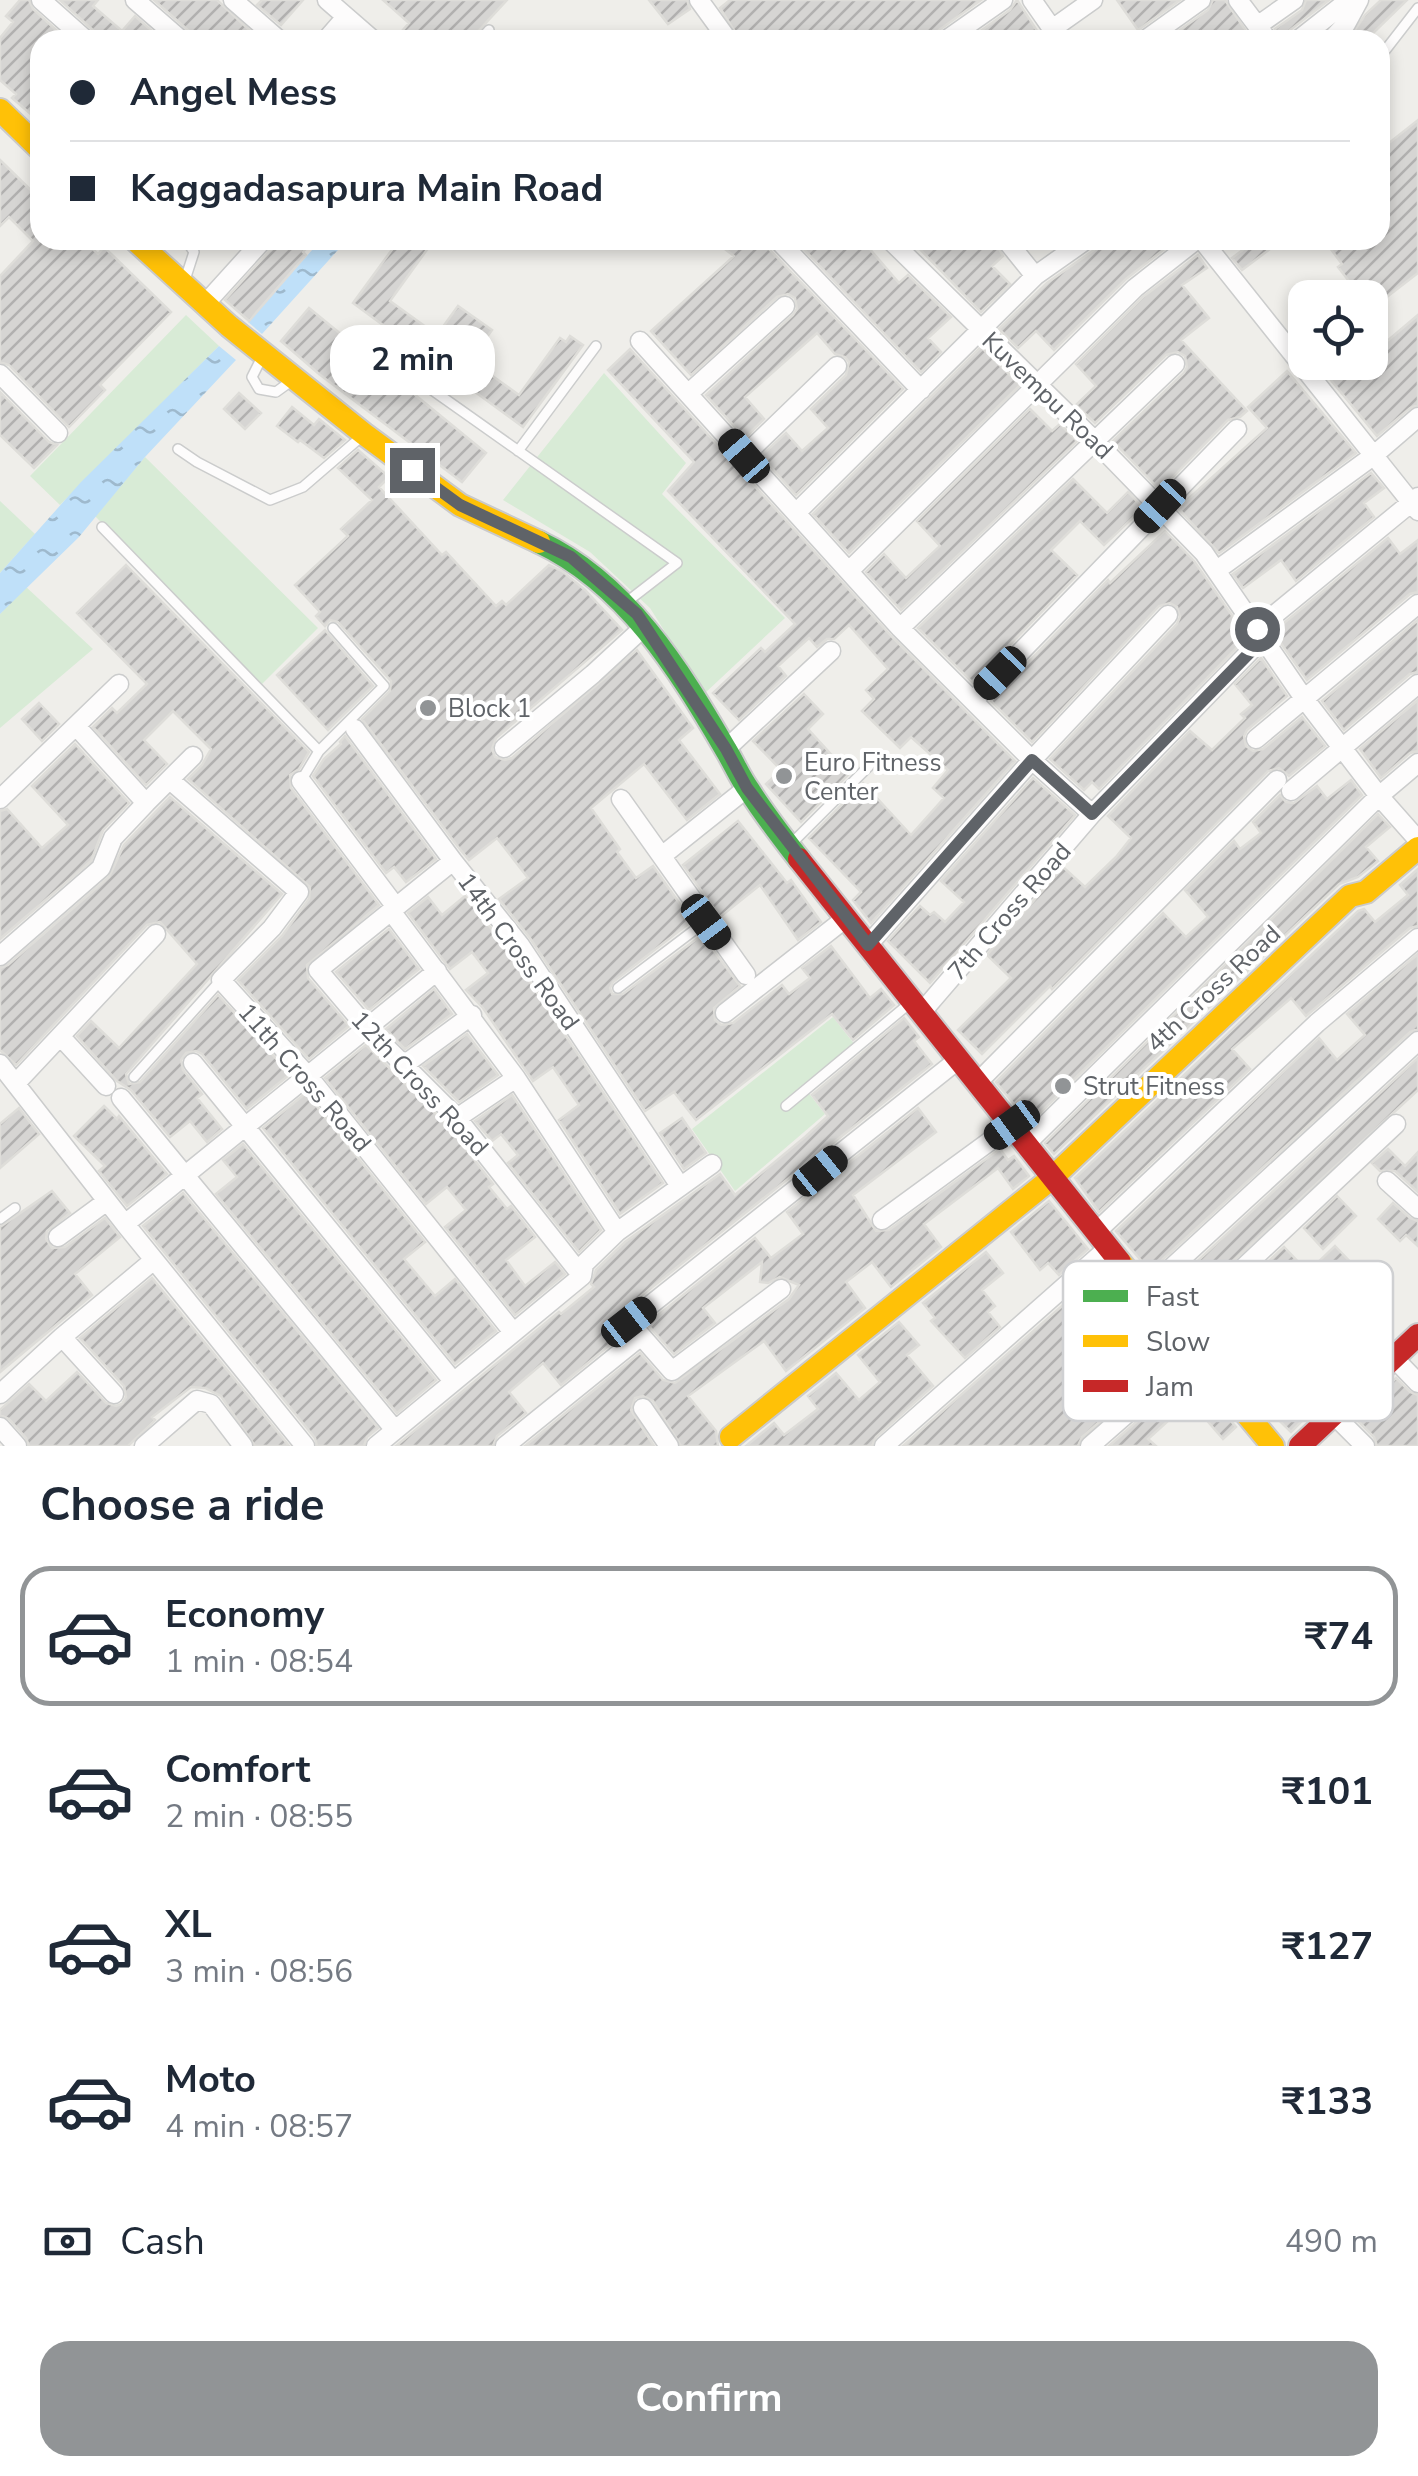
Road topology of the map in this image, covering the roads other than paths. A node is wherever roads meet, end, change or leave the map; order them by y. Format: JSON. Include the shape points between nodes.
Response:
{"nodes":[{"id":1,"x":42,"y":0,"type":"edge"},
{"id":2,"x":134,"y":0,"type":"edge"},
{"id":3,"x":233,"y":0,"type":"edge"},
{"id":4,"x":327,"y":0,"type":"edge"},
{"id":5,"x":1003,"y":0,"type":"edge"},
{"id":6,"x":1032,"y":0,"type":"edge"},
{"id":7,"x":1093,"y":0,"type":"edge"},
{"id":8,"x":1201,"y":0,"type":"edge"},
{"id":9,"x":1238,"y":0,"type":"edge"},
{"id":10,"x":1294,"y":0,"type":"edge"},
{"id":11,"x":1349,"y":0,"type":"edge"},
{"id":12,"x":1358,"y":0,"type":"edge"},
{"id":13,"x":706,"y":3,"type":"edge"},
{"id":14,"x":1418,"y":8,"type":"edge"},
{"id":15,"x":346,"y":16,"type":"junction"},
{"id":16,"x":75,"y":30,"type":"edge"},
{"id":17,"x":169,"y":30,"type":"edge"},
{"id":18,"x":268,"y":30,"type":"edge"},
{"id":19,"x":334,"y":30,"type":"edge"},
{"id":20,"x":362,"y":30,"type":"edge"},
{"id":21,"x":722,"y":30,"type":"edge"},
{"id":22,"x":960,"y":30,"type":"edge"},
{"id":23,"x":1053,"y":30,"type":"edge"},
{"id":24,"x":1061,"y":30,"type":"edge"},
{"id":25,"x":1159,"y":30,"type":"edge"},
{"id":26,"x":1261,"y":30,"type":"edge"},
{"id":27,"x":1266,"y":30,"type":"edge"},
{"id":28,"x":1311,"y":30,"type":"edge"},
{"id":29,"x":1340,"y":30,"type":"edge"},
{"id":30,"x":1390,"y":45,"type":"edge"},
{"id":31,"x":0,"y":110,"type":"edge"},
{"id":32,"x":30,"y":139,"type":"edge"},
{"id":33,"x":152,"y":250,"type":"edge"},
{"id":34,"x":193,"y":250,"type":"edge"},
{"id":35,"x":254,"y":250,"type":"edge"},
{"id":36,"x":787,"y":250,"type":"edge"},
{"id":37,"x":900,"y":250,"type":"edge"},
{"id":38,"x":1014,"y":250,"type":"edge"},
{"id":39,"x":1072,"y":250,"type":"edge"},
{"id":40,"x":1186,"y":250,"type":"edge"},
{"id":41,"x":1207,"y":250,"type":"edge"},
{"id":42,"x":1035,"y":276,"type":"junction"},
{"id":43,"x":184,"y":284,"type":"junction"},
{"id":44,"x":205,"y":304,"type":"junction"},
{"id":45,"x":785,"y":306,"type":"dead end"},
{"id":46,"x":982,"y":330,"type":"junction"},
{"id":47,"x":640,"y":341,"type":"dead end"},
{"id":48,"x":596,"y":346,"type":"dead end"},
{"id":49,"x":1175,"y":364,"type":"dead end"},
{"id":50,"x":837,"y":366,"type":"dead end"},
{"id":51,"x":0,"y":374,"type":"edge"},
{"id":52,"x":420,"y":382,"type":"dead end"},
{"id":53,"x":1039,"y":386,"type":"junction"},
{"id":54,"x":920,"y":390,"type":"junction"},
{"id":55,"x":690,"y":392,"type":"junction"},
{"id":56,"x":1418,"y":417,"type":"edge"},
{"id":57,"x":1237,"y":429,"type":"dead end"},
{"id":58,"x":58,"y":433,"type":"dead end"},
{"id":59,"x":364,"y":434,"type":"junction"},
{"id":60,"x":1096,"y":441,"type":"junction"},
{"id":61,"x":178,"y":449,"type":"dead end"},
{"id":62,"x":518,"y":452,"type":"junction"},
{"id":63,"x":744,"y":456,"type":"junction"},
{"id":64,"x":1373,"y":456,"type":"junction"},
{"id":65,"x":1416,"y":503,"type":"edge"},
{"id":66,"x":1160,"y":506,"type":"junction"},
{"id":67,"x":797,"y":512,"type":"junction"},
{"id":68,"x":102,"y":527,"type":"dead end"},
{"id":69,"x":1217,"y":570,"type":"junction"},
{"id":70,"x":850,"y":571,"type":"junction"},
{"id":71,"x":625,"y":602,"type":"junction"},
{"id":72,"x":1418,"y":604,"type":"edge"},
{"id":73,"x":1168,"y":615,"type":"dead end"},
{"id":74,"x":645,"y":626,"type":"junction"},
{"id":75,"x":333,"y":628,"type":"dead end"},
{"id":76,"x":900,"y":628,"type":"junction"},
{"id":77,"x":1260,"y":633,"type":"junction"},
{"id":78,"x":831,"y":651,"type":"dead end"},
{"id":79,"x":119,"y":684,"type":"dead end"},
{"id":80,"x":1418,"y":684,"type":"edge"},
{"id":81,"x":1304,"y":697,"type":"junction"},
{"id":82,"x":974,"y":701,"type":"junction"},
{"id":83,"x":76,"y":726,"type":"junction"},
{"id":84,"x":352,"y":726,"type":"junction"},
{"id":85,"x":1256,"y":739,"type":"dead end"},
{"id":86,"x":504,"y":748,"type":"dead end"},
{"id":87,"x":1342,"y":748,"type":"junction"},
{"id":88,"x":726,"y":749,"type":"junction"},
{"id":89,"x":318,"y":751,"type":"junction"},
{"id":90,"x":193,"y":756,"type":"dead end"},
{"id":91,"x":1032,"y":760,"type":"junction"},
{"id":92,"x":1418,"y":764,"type":"edge"},
{"id":93,"x":869,"y":766,"type":"dead end"},
{"id":94,"x":170,"y":780,"type":"junction"},
{"id":95,"x":301,"y":781,"type":"joint"},
{"id":96,"x":747,"y":788,"type":"junction"},
{"id":97,"x":1379,"y":796,"type":"junction"},
{"id":98,"x":0,"y":798,"type":"edge"},
{"id":99,"x":621,"y":799,"type":"dead end"},
{"id":100,"x":146,"y":804,"type":"junction"},
{"id":101,"x":1092,"y":814,"type":"junction"},
{"id":102,"x":1418,"y":840,"type":"edge"},
{"id":103,"x":788,"y":846,"type":"junction"},
{"id":104,"x":1418,"y":848,"type":"edge"},
{"id":105,"x":663,"y":856,"type":"junction"},
{"id":106,"x":452,"y":861,"type":"junction"},
{"id":107,"x":394,"y":909,"type":"junction"},
{"id":108,"x":846,"y":918,"type":"junction"},
{"id":109,"x":706,"y":922,"type":"junction"},
{"id":110,"x":156,"y":934,"type":"dead end"},
{"id":111,"x":1418,"y":938,"type":"edge"},
{"id":112,"x":868,"y":945,"type":"junction"},
{"id":113,"x":0,"y":956,"type":"edge"},
{"id":114,"x":437,"y":971,"type":"junction"},
{"id":115,"x":746,"y":975,"type":"dead end"},
{"id":116,"x":221,"y":980,"type":"junction"},
{"id":117,"x":618,"y":988,"type":"dead end"},
{"id":118,"x":917,"y":1007,"type":"junction"},
{"id":119,"x":725,"y":1013,"type":"dead end"},
{"id":120,"x":472,"y":1015,"type":"junction"},
{"id":121,"x":368,"y":1029,"type":"junction"},
{"id":122,"x":61,"y":1037,"type":"junction"},
{"id":123,"x":1418,"y":1041,"type":"edge"},
{"id":124,"x":959,"y":1060,"type":"junction"},
{"id":125,"x":193,"y":1063,"type":"dead end"},
{"id":126,"x":0,"y":1064,"type":"edge"},
{"id":127,"x":404,"y":1065,"type":"junction"},
{"id":128,"x":308,"y":1076,"type":"junction"},
{"id":129,"x":134,"y":1077,"type":"dead end"},
{"id":130,"x":516,"y":1078,"type":"junction"},
{"id":131,"x":17,"y":1082,"type":"junction"},
{"id":132,"x":978,"y":1082,"type":"junction"},
{"id":133,"x":786,"y":1106,"type":"dead end"},
{"id":134,"x":457,"y":1118,"type":"junction"},
{"id":135,"x":1396,"y":1124,"type":"dead end"},
{"id":136,"x":245,"y":1126,"type":"junction"},
{"id":137,"x":1019,"y":1135,"type":"junction"},
{"id":138,"x":712,"y":1164,"type":"dead end"},
{"id":139,"x":186,"y":1175,"type":"junction"},
{"id":140,"x":1052,"y":1178,"type":"junction"},
{"id":141,"x":1387,"y":1181,"type":"dead end"},
{"id":142,"x":680,"y":1186,"type":"junction"},
{"id":143,"x":107,"y":1201,"type":"junction"},
{"id":144,"x":15,"y":1208,"type":"dead end"},
{"id":145,"x":1418,"y":1209,"type":"edge"},
{"id":146,"x":0,"y":1220,"type":"edge"},
{"id":147,"x":882,"y":1220,"type":"dead end"},
{"id":148,"x":125,"y":1224,"type":"junction"},
{"id":149,"x":618,"y":1232,"type":"junction"},
{"id":150,"x":58,"y":1237,"type":"dead end"},
{"id":151,"x":1102,"y":1240,"type":"junction"},
{"id":152,"x":154,"y":1260,"type":"junction"},
{"id":153,"x":1080,"y":1261,"type":"edge"},
{"id":154,"x":1119,"y":1261,"type":"edge"},
{"id":155,"x":1179,"y":1261,"type":"edge"},
{"id":156,"x":1250,"y":1261,"type":"edge"},
{"id":157,"x":582,"y":1276,"type":"junction"},
{"id":158,"x":1063,"y":1277,"type":"edge"},
{"id":159,"x":781,"y":1289,"type":"dead end"},
{"id":160,"x":513,"y":1332,"type":"junction"},
{"id":161,"x":1418,"y":1335,"type":"edge"},
{"id":162,"x":641,"y":1336,"type":"junction"},
{"id":163,"x":62,"y":1337,"type":"junction"},
{"id":164,"x":1394,"y":1357,"type":"joint"},
{"id":165,"x":453,"y":1381,"type":"junction"},
{"id":166,"x":1418,"y":1382,"type":"edge"},
{"id":167,"x":0,"y":1394,"type":"edge"},
{"id":168,"x":114,"y":1394,"type":"dead end"},
{"id":169,"x":644,"y":1408,"type":"dead end"},
{"id":170,"x":1119,"y":1421,"type":"edge"},
{"id":171,"x":1252,"y":1421,"type":"edge"},
{"id":172,"x":1326,"y":1421,"type":"edge"},
{"id":173,"x":1340,"y":1421,"type":"edge"},
{"id":174,"x":0,"y":1427,"type":"edge"},
{"id":175,"x":395,"y":1430,"type":"junction"},
{"id":176,"x":732,"y":1437,"type":"dead end"},
{"id":177,"x":17,"y":1446,"type":"edge"},
{"id":178,"x":144,"y":1446,"type":"edge"},
{"id":179,"x":242,"y":1446,"type":"edge"},
{"id":180,"x":306,"y":1446,"type":"edge"},
{"id":181,"x":376,"y":1446,"type":"edge"},
{"id":182,"x":505,"y":1446,"type":"edge"},
{"id":183,"x":669,"y":1446,"type":"edge"},
{"id":184,"x":884,"y":1446,"type":"edge"},
{"id":185,"x":1090,"y":1446,"type":"edge"},
{"id":186,"x":1273,"y":1446,"type":"edge"},
{"id":187,"x":1300,"y":1446,"type":"edge"},
{"id":188,"x":1365,"y":1446,"type":"edge"}],
"edges":[{"from":1,"to":16,"type":"street"},
{"from":2,"to":17,"type":"street"},
{"from":3,"to":18,"type":"street"},
{"from":4,"to":15,"type":"street"},
{"from":5,"to":22,"type":"street"},
{"from":6,"to":23,"type":"street"},
{"from":7,"to":24,"type":"street"},
{"from":8,"to":25,"type":"street"},
{"from":9,"to":26,"type":"street"},
{"from":10,"to":27,"type":"street"},
{"from":11,"to":28,"type":"street"},
{"from":12,"to":29,"type":"street"},
{"from":13,"to":21,"type":"street"},
{"from":14,"to":30,"type":"lane"},
{"from":15,"to":19,"type":"street"},
{"from":15,"to":20,"type":"street"},
{"from":31,"to":32,"type":"main road"},
{"from":33,"to":43,"type":"main road"},
{"from":34,"to":43,"type":"lane"},
{"from":35,"to":44,"type":"street"},
{"from":36,"to":54,"type":"street"},
{"from":37,"to":46,"type":"street","name":"Kuvempu Road"},
{"from":38,"to":42,"type":"street"},
{"from":39,"to":42,"type":"street"},
{"from":40,"to":53,"type":"street","via":[[1135,288]]},
{"from":41,"to":64,"type":"street"},
{"from":42,"to":46,"type":"street"},
{"from":43,"to":44,"type":"main road"},
{"from":44,"to":59,"type":"main road"},
{"from":45,"to":55,"type":"street"},
{"from":46,"to":53,"type":"street","name":"Kuvempu Road"},
{"from":46,"to":54,"type":"street"},
{"from":47,"to":55,"type":"street"},
{"from":48,"to":62,"type":"lane"},
{"from":49,"to":60,"type":"street"},
{"from":50,"to":63,"type":"street"},
{"from":51,"to":58,"type":"street"},
{"from":52,"to":62,"type":"lane"},
{"from":53,"to":60,"type":"street","name":"Kuvempu Road"},
{"from":53,"to":70,"type":"street"},
{"from":54,"to":67,"type":"street"},
{"from":55,"to":63,"type":"street"},
{"from":56,"to":64,"type":"street"},
{"from":57,"to":66,"type":"street"},
{"from":59,"to":61,"type":"lane","via":[[303,488],[270,500]]},
{"from":59,"to":71,"type":"main road","via":[[460,505],[571,557]]},
{"from":60,"to":66,"type":"street","name":"Kuvempu Road"},
{"from":60,"to":76,"type":"street"},
{"from":62,"to":71,"type":"lane","via":[[677,563]]},
{"from":63,"to":67,"type":"street"},
{"from":64,"to":65,"type":"street"},
{"from":64,"to":69,"type":"street"},
{"from":65,"to":77,"type":"street","name":"7th Cross Road"},
{"from":66,"to":69,"type":"street","name":"Kuvempu Road"},
{"from":66,"to":82,"type":"street"},
{"from":67,"to":70,"type":"street"},
{"from":68,"to":89,"type":"lane"},
{"from":69,"to":77,"type":"street","name":"Kuvempu Road"},
{"from":70,"to":76,"type":"street"},
{"from":71,"to":74,"type":"main road"},
{"from":72,"to":81,"type":"street"},
{"from":73,"to":91,"type":"street"},
{"from":74,"to":86,"type":"street"},
{"from":74,"to":88,"type":"main road"},
{"from":75,"to":84,"type":"lane","via":[[384,686]]},
{"from":76,"to":82,"type":"street"},
{"from":77,"to":81,"type":"street","name":"Kuvempu Road"},
{"from":77,"to":101,"type":"street","name":"7th Cross Road"},
{"from":78,"to":88,"type":"street"},
{"from":79,"to":83,"type":"street"},
{"from":80,"to":87,"type":"street"},
{"from":81,"to":85,"type":"street"},
{"from":81,"to":87,"type":"street","name":"Kuvempu Road"},
{"from":82,"to":91,"type":"street"},
{"from":83,"to":98,"type":"street"},
{"from":83,"to":100,"type":"street"},
{"from":84,"to":89,"type":"lane"},
{"from":84,"to":106,"type":"street","name":"14th Cross Road"},
{"from":87,"to":97,"type":"street","name":"Kuvempu Road"},
{"from":87,"to":132,"type":"street","via":[[1284,785]]},
{"from":88,"to":96,"type":"main road"},
{"from":89,"to":95,"type":"lane"},
{"from":90,"to":94,"type":"street"},
{"from":91,"to":101,"type":"street"},
{"from":91,"to":112,"type":"street"},
{"from":92,"to":97,"type":"street"},
{"from":93,"to":103,"type":"lane"},
{"from":94,"to":100,"type":"street"},
{"from":94,"to":116,"type":"street","name":"11th Cross Road","via":[[299,892]]},
{"from":95,"to":107,"type":"street"},
{"from":96,"to":103,"type":"main road"},
{"from":96,"to":105,"type":"street"},
{"from":97,"to":102,"type":"street","name":"Kuvempu Road"},
{"from":97,"to":137,"type":"street"},
{"from":99,"to":105,"type":"street"},
{"from":100,"to":113,"type":"street","via":[[113,838],[101,868]]},
{"from":101,"to":118,"type":"street","name":"7th Cross Road"},
{"from":103,"to":108,"type":"main road"},
{"from":104,"to":140,"type":"main road","name":"4th Cross Road","via":[[1366,892],[1350,896]]},
{"from":105,"to":109,"type":"street"},
{"from":106,"to":107,"type":"street"},
{"from":106,"to":142,"type":"street","name":"14th Cross Road","via":[[520,944]]},
{"from":107,"to":114,"type":"street"},
{"from":107,"to":121,"type":"street","name":"12th Cross Road","via":[[318,970]]},
{"from":108,"to":112,"type":"main road"},
{"from":108,"to":119,"type":"street"},
{"from":109,"to":115,"type":"street"},
{"from":109,"to":117,"type":"lane"},
{"from":110,"to":122,"type":"street"},
{"from":111,"to":151,"type":"street","via":[[1317,1023]]},
{"from":112,"to":118,"type":"main road"},
{"from":114,"to":120,"type":"street"},
{"from":114,"to":121,"type":"street"},
{"from":116,"to":128,"type":"street","name":"11th Cross Road"},
{"from":116,"to":129,"type":"lane"},
{"from":118,"to":124,"type":"main road"},
{"from":118,"to":133,"type":"lane"},
{"from":120,"to":127,"type":"street"},
{"from":120,"to":130,"type":"street"},
{"from":121,"to":127,"type":"street","name":"12th Cross Road"},
{"from":121,"to":128,"type":"street"},
{"from":122,"to":131,"type":"street"},
{"from":122,"to":139,"type":"street"},
{"from":123,"to":155,"type":"street"},
{"from":124,"to":132,"type":"main road"},
{"from":124,"to":162,"type":"street","via":[[629,1322]]},
{"from":125,"to":136,"type":"street"},
{"from":126,"to":131,"type":"street"},
{"from":127,"to":134,"type":"street","name":"12th Cross Road"},
{"from":128,"to":136,"type":"street"},
{"from":128,"to":160,"type":"street","name":"11th Cross Road"},
{"from":130,"to":134,"type":"street"},
{"from":130,"to":149,"type":"street"},
{"from":131,"to":143,"type":"street"},
{"from":132,"to":137,"type":"main road"},
{"from":134,"to":157,"type":"street","name":"12th Cross Road"},
{"from":135,"to":156,"type":"street"},
{"from":136,"to":139,"type":"street"},
{"from":136,"to":165,"type":"street"},
{"from":137,"to":140,"type":"main road"},
{"from":137,"to":147,"type":"street"},
{"from":138,"to":142,"type":"street"},
{"from":139,"to":148,"type":"street"},
{"from":139,"to":175,"type":"street"},
{"from":140,"to":151,"type":"main road"},
{"from":140,"to":176,"type":"main road","name":"4th Cross Road"},
{"from":141,"to":145,"type":"street"},
{"from":142,"to":149,"type":"street"},
{"from":143,"to":148,"type":"street"},
{"from":143,"to":150,"type":"street"},
{"from":144,"to":146,"type":"lane"},
{"from":148,"to":152,"type":"street"},
{"from":149,"to":157,"type":"street","via":[[584,1264]]},
{"from":151,"to":153,"type":"street"},
{"from":151,"to":154,"type":"main road"},
{"from":152,"to":163,"type":"street"},
{"from":152,"to":180,"type":"street"},
{"from":157,"to":160,"type":"street"},
{"from":158,"to":184,"type":"street"},
{"from":159,"to":162,"type":"street","via":[[672,1371]]},
{"from":160,"to":165,"type":"street"},
{"from":161,"to":164,"type":"main road"},
{"from":162,"to":182,"type":"street"},
{"from":163,"to":167,"type":"street"},
{"from":163,"to":168,"type":"street"},
{"from":164,"to":166,"type":"street"},
{"from":165,"to":175,"type":"street"},
{"from":169,"to":183,"type":"street"},
{"from":170,"to":185,"type":"street"},
{"from":171,"to":186,"type":"main road"},
{"from":172,"to":187,"type":"main road"},
{"from":173,"to":188,"type":"street"},
{"from":174,"to":177,"type":"street"},
{"from":175,"to":181,"type":"street"},
{"from":178,"to":179,"type":"street","via":[[197,1400],[211,1404]]}]}
